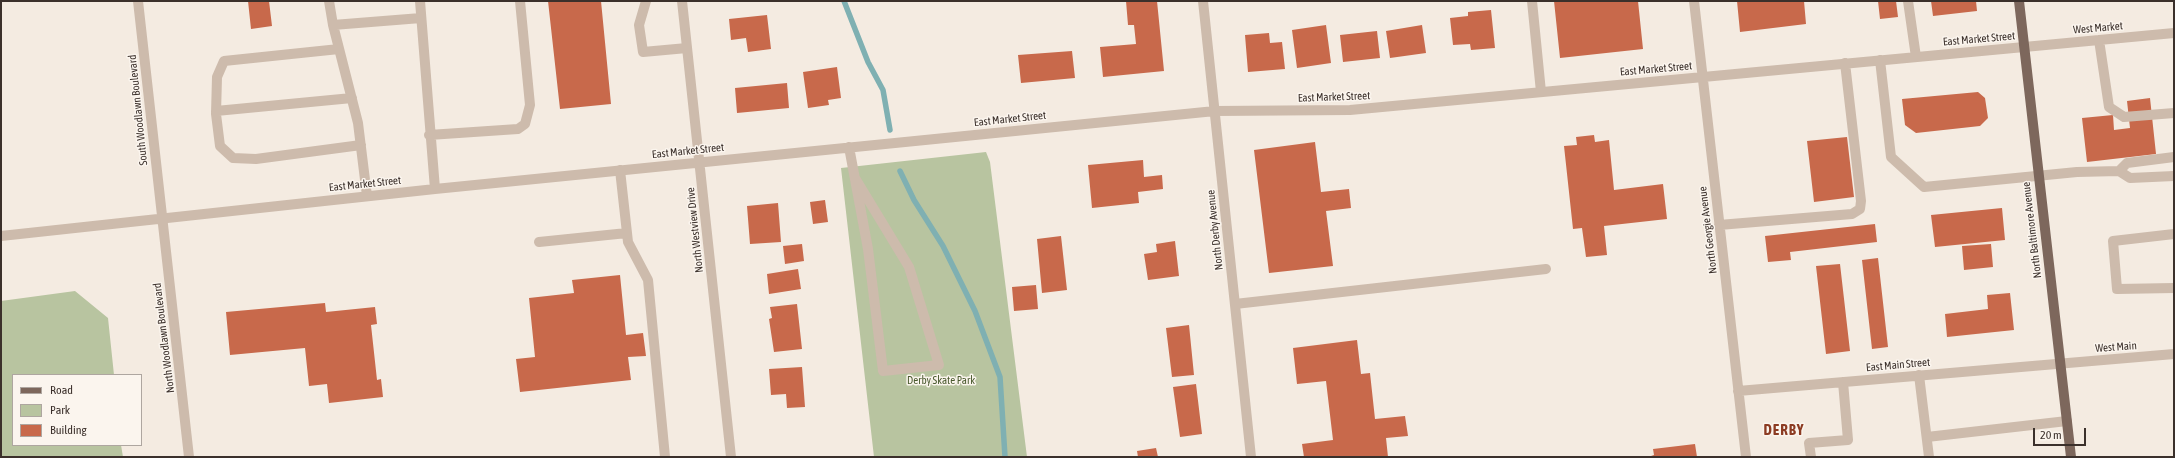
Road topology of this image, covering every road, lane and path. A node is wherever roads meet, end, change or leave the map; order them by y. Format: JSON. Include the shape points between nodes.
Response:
{"nodes":[{"id":1,"x":138,"y":1,"type":"edge"},
{"id":2,"x":329,"y":1,"type":"edge"},
{"id":3,"x":420,"y":1,"type":"edge"},
{"id":4,"x":520,"y":1,"type":"edge"},
{"id":5,"x":646,"y":1,"type":"edge"},
{"id":6,"x":682,"y":1,"type":"edge"},
{"id":7,"x":1203,"y":1,"type":"edge"},
{"id":8,"x":1532,"y":1,"type":"edge"},
{"id":9,"x":1694,"y":1,"type":"edge"},
{"id":10,"x":1908,"y":1,"type":"edge"},
{"id":11,"x":2019,"y":1,"type":"edge"},
{"id":12,"x":421,"y":18,"type":"junction"},
{"id":13,"x":332,"y":25,"type":"junction"},
{"id":14,"x":2174,"y":33,"type":"edge"},
{"id":15,"x":2100,"y":40,"type":"junction"},
{"id":16,"x":2024,"y":47,"type":"junction"},
{"id":17,"x":687,"y":48,"type":"junction"},
{"id":18,"x":339,"y":49,"type":"junction"},
{"id":19,"x":1916,"y":57,"type":"junction"},
{"id":20,"x":1880,"y":60,"type":"junction"},
{"id":21,"x":1845,"y":63,"type":"junction"},
{"id":22,"x":1702,"y":76,"type":"junction"},
{"id":23,"x":1541,"y":92,"type":"junction"},
{"id":24,"x":352,"y":98,"type":"junction"},
{"id":25,"x":216,"y":111,"type":"junction"},
{"id":26,"x":1214,"y":111,"type":"junction"},
{"id":27,"x":2174,"y":113,"type":"edge"},
{"id":28,"x":429,"y":135,"type":"junction"},
{"id":29,"x":361,"y":145,"type":"junction"},
{"id":30,"x":849,"y":147,"type":"junction"},
{"id":31,"x":2174,"y":157,"type":"edge"},
{"id":32,"x":700,"y":161,"type":"junction"},
{"id":33,"x":620,"y":170,"type":"junction"},
{"id":34,"x":2119,"y":171,"type":"junction"},
{"id":35,"x":2038,"y":176,"type":"junction"},
{"id":36,"x":2174,"y":176,"type":"edge"},
{"id":37,"x":855,"y":178,"type":"junction"},
{"id":38,"x":435,"y":189,"type":"junction"},
{"id":39,"x":367,"y":196,"type":"junction"},
{"id":40,"x":162,"y":217,"type":"junction"},
{"id":41,"x":1719,"y":224,"type":"junction"},
{"id":42,"x":627,"y":233,"type":"junction"},
{"id":43,"x":2174,"y":234,"type":"edge"},
{"id":44,"x":1,"y":236,"type":"edge"},
{"id":45,"x":539,"y":242,"type":"dead end"},
{"id":46,"x":1546,"y":269,"type":"dead end"},
{"id":47,"x":2174,"y":288,"type":"edge"},
{"id":48,"x":1235,"y":304,"type":"junction"},
{"id":49,"x":2174,"y":354,"type":"edge"},
{"id":50,"x":2060,"y":363,"type":"junction"},
{"id":51,"x":1919,"y":375,"type":"junction"},
{"id":52,"x":1842,"y":382,"type":"junction"},
{"id":53,"x":1738,"y":391,"type":"junction"},
{"id":54,"x":2067,"y":421,"type":"junction"},
{"id":55,"x":1927,"y":437,"type":"junction"},
{"id":56,"x":189,"y":457,"type":"edge"},
{"id":57,"x":665,"y":457,"type":"edge"},
{"id":58,"x":731,"y":457,"type":"edge"},
{"id":59,"x":1251,"y":457,"type":"edge"},
{"id":60,"x":1746,"y":457,"type":"edge"},
{"id":61,"x":1811,"y":457,"type":"edge"},
{"id":62,"x":1929,"y":457,"type":"edge"},
{"id":63,"x":2071,"y":457,"type":"edge"}],
"edges":[{"from":1,"to":40,"type":"street","name":"South Woodlawn Boulevard"},
{"from":2,"to":13,"type":"street"},
{"from":3,"to":12,"type":"street"},
{"from":4,"to":28,"type":"street","via":[[530,105],[525,124],[518,129]]},
{"from":5,"to":17,"type":"street","via":[[639,25],[643,52]]},
{"from":6,"to":17,"type":"street","name":"North Westview Drive"},
{"from":7,"to":26,"type":"street","name":"North Derby Avenue"},
{"from":8,"to":23,"type":"street"},
{"from":9,"to":22,"type":"street","name":"North Georgie Avenue"},
{"from":10,"to":19,"type":"street"},
{"from":11,"to":16,"type":"main road","name":"North Baltimore Avenue"},
{"from":12,"to":13,"type":"street"},
{"from":12,"to":28,"type":"street"},
{"from":13,"to":18,"type":"street"},
{"from":14,"to":15,"type":"street","name":"West Market"},
{"from":15,"to":16,"type":"street","name":"West Market"},
{"from":15,"to":27,"type":"street","via":[[2109,107],[2124,118]]},
{"from":16,"to":19,"type":"street","name":"East Market Street"},
{"from":16,"to":35,"type":"main road","name":"North Baltimore Avenue"},
{"from":17,"to":32,"type":"street","name":"North Westview Drive"},
{"from":18,"to":24,"type":"street"},
{"from":18,"to":25,"type":"street","via":[[224,62],[217,77]]},
{"from":19,"to":20,"type":"street","name":"East Market Street"},
{"from":20,"to":21,"type":"street","name":"East Market Street"},
{"from":20,"to":35,"type":"street","via":[[1891,157],[1924,186]]},
{"from":21,"to":22,"type":"street","name":"East Market Street"},
{"from":21,"to":41,"type":"street","via":[[1860,209],[1852,214]]},
{"from":22,"to":23,"type":"street","name":"East Market Street"},
{"from":22,"to":41,"type":"street","name":"North Georgie Avenue"},
{"from":23,"to":26,"type":"street","name":"East Market Street","via":[[1350,110]]},
{"from":24,"to":25,"type":"street"},
{"from":24,"to":29,"type":"street"},
{"from":25,"to":29,"type":"street","via":[[220,146],[234,158],[256,159],[297,155]]},
{"from":26,"to":30,"type":"street","name":"East Market Street"},
{"from":26,"to":48,"type":"street","name":"North Derby Avenue"},
{"from":28,"to":38,"type":"street"},
{"from":29,"to":39,"type":"street"},
{"from":30,"to":32,"type":"street","name":"East Market Street"},
{"from":30,"to":37,"type":"street"},
{"from":31,"to":34,"type":"street","via":[[2127,163]]},
{"from":32,"to":33,"type":"street","name":"East Market Street"},
{"from":32,"to":58,"type":"street","name":"North Westview Drive"},
{"from":33,"to":38,"type":"street","name":"East Market Street"},
{"from":33,"to":42,"type":"street"},
{"from":34,"to":35,"type":"street"},
{"from":34,"to":36,"type":"street","via":[[2130,178]]},
{"from":35,"to":50,"type":"main road","name":"North Baltimore Avenue"},
{"from":37,"to":37,"type":"street","via":[[868,249],[884,371],[939,365],[909,267]]},
{"from":38,"to":39,"type":"street","name":"East Market Street"},
{"from":39,"to":40,"type":"street","name":"East Market Street"},
{"from":40,"to":44,"type":"street","name":"East Market Street"},
{"from":40,"to":56,"type":"street","name":"North Woodlawn Boulevard"},
{"from":41,"to":53,"type":"street","name":"North Georgie Avenue"},
{"from":42,"to":45,"type":"street"},
{"from":42,"to":57,"type":"street","via":[[628,242],[648,280]]},
{"from":43,"to":47,"type":"street","via":[[2113,241],[2117,289]]},
{"from":46,"to":48,"type":"street"},
{"from":48,"to":59,"type":"street","name":"North Derby Avenue"},
{"from":49,"to":50,"type":"street","name":"West Main"},
{"from":50,"to":51,"type":"street","name":"East Main Street"},
{"from":50,"to":54,"type":"main road","name":"North Baltimore Avenue"},
{"from":51,"to":52,"type":"street","name":"East Main Street"},
{"from":51,"to":55,"type":"street"},
{"from":52,"to":53,"type":"street","name":"East Main Street"},
{"from":52,"to":61,"type":"street","via":[[1848,440],[1809,443]]},
{"from":53,"to":60,"type":"street","name":"North Georgie Avenue"},
{"from":54,"to":55,"type":"street"},
{"from":54,"to":63,"type":"main road","name":"North Baltimore Avenue"},
{"from":55,"to":62,"type":"street"}]}
